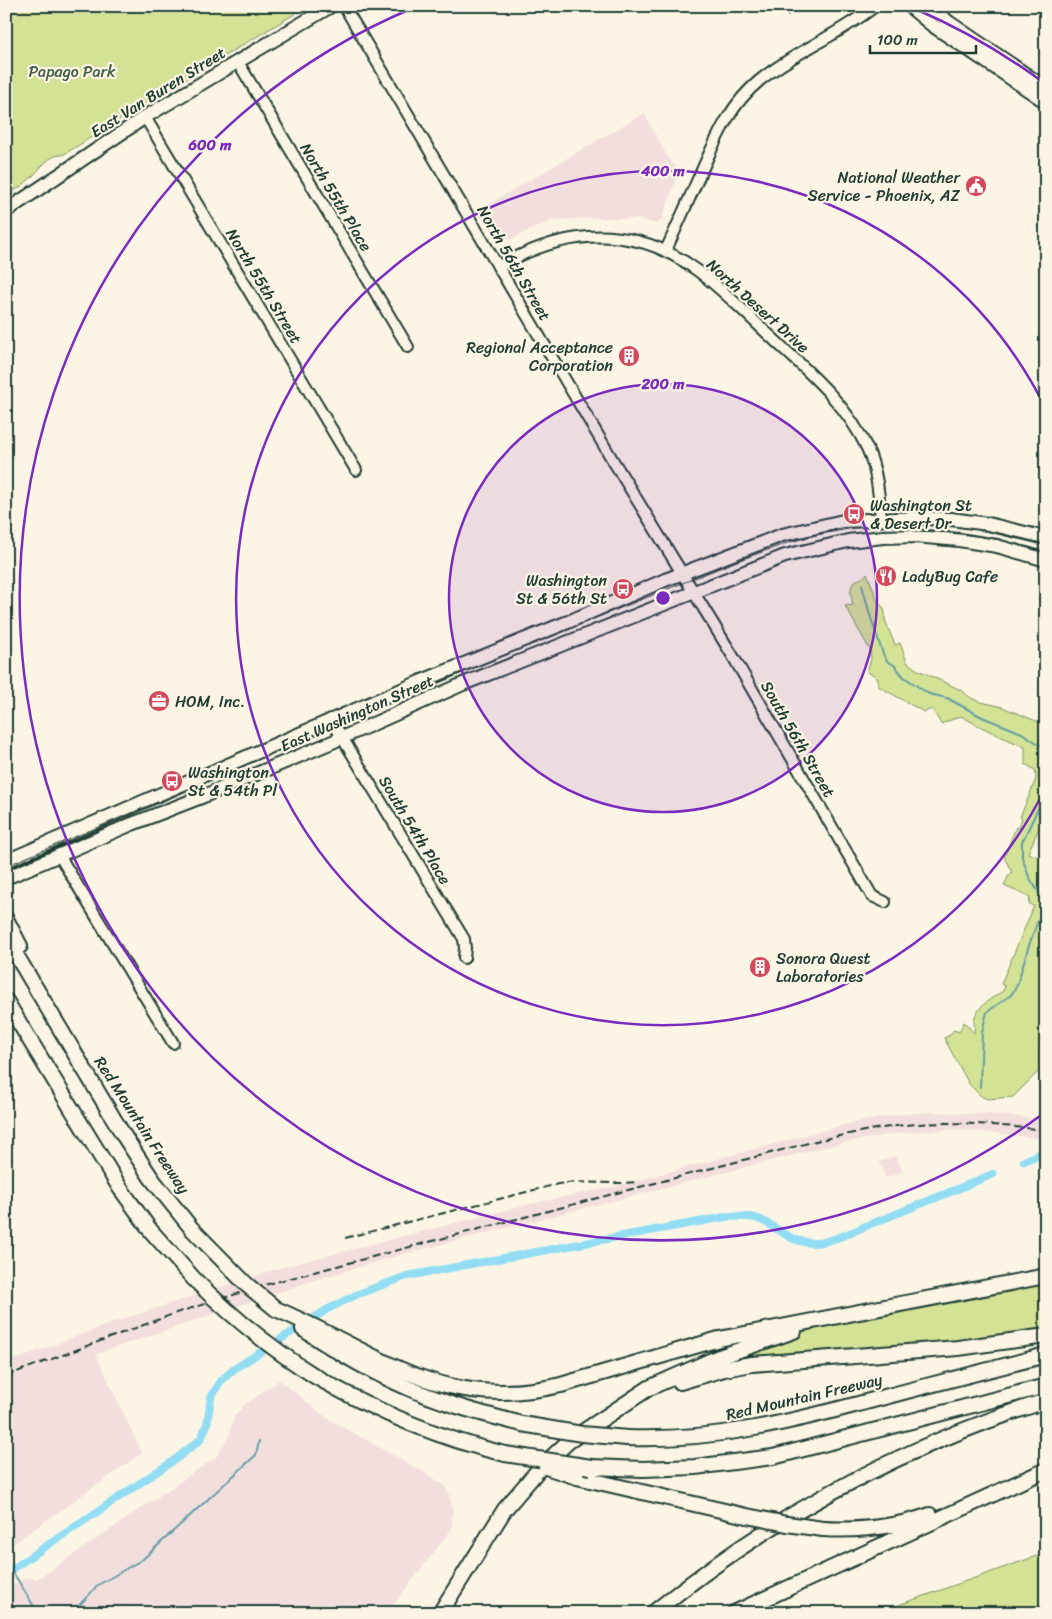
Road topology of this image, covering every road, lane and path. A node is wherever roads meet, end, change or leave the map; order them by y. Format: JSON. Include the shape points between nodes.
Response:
{"nodes":[{"id":1,"x":331,"y":6,"type":"edge"},
{"id":2,"x":344,"y":6,"type":"edge"},
{"id":3,"x":875,"y":6,"type":"edge"},
{"id":4,"x":909,"y":6,"type":"edge"},
{"id":5,"x":928,"y":6,"type":"edge"},
{"id":6,"x":238,"y":62,"type":"junction"},
{"id":7,"x":1046,"y":88,"type":"edge"},
{"id":8,"x":1046,"y":102,"type":"edge"},
{"id":9,"x":145,"y":117,"type":"junction"},
{"id":10,"x":6,"y":211,"type":"edge"},
{"id":11,"x":666,"y":250,"type":"junction"},
{"id":12,"x":498,"y":267,"type":"junction"},
{"id":13,"x":408,"y":347,"type":"dead end"},
{"id":14,"x":356,"y":470,"type":"dead end"},
{"id":15,"x":882,"y":518,"type":"junction"},
{"id":16,"x":1046,"y":538,"type":"edge"},
{"id":17,"x":1046,"y":560,"type":"edge"},
{"id":18,"x":682,"y":573,"type":"junction"},
{"id":19,"x":692,"y":588,"type":"junction"},
{"id":20,"x":331,"y":719,"type":"junction"},
{"id":21,"x":343,"y":738,"type":"junction"},
{"id":22,"x":59,"y":855,"type":"junction"},
{"id":23,"x":6,"y":861,"type":"edge"},
{"id":24,"x":6,"y":878,"type":"edge"},
{"id":25,"x":885,"y":902,"type":"dead end"},
{"id":26,"x":6,"y":919,"type":"edge"},
{"id":27,"x":6,"y":938,"type":"edge"},
{"id":28,"x":464,"y":958,"type":"dead end"},
{"id":29,"x":40,"y":995,"type":"junction"},
{"id":30,"x":6,"y":1002,"type":"edge"},
{"id":31,"x":173,"y":1043,"type":"dead end"},
{"id":32,"x":1046,"y":1276,"type":"edge"},
{"id":33,"x":902,"y":1304,"type":"junction"},
{"id":34,"x":1046,"y":1336,"type":"edge"},
{"id":35,"x":339,"y":1346,"type":"junction"},
{"id":36,"x":1046,"y":1355,"type":"edge"},
{"id":37,"x":1046,"y":1386,"type":"edge"},
{"id":38,"x":1046,"y":1401,"type":"edge"},
{"id":39,"x":614,"y":1411,"type":"junction"},
{"id":40,"x":505,"y":1454,"type":"junction"},
{"id":41,"x":1046,"y":1470,"type":"edge"},
{"id":42,"x":1012,"y":1484,"type":"junction"},
{"id":43,"x":440,"y":1613,"type":"edge"},
{"id":44,"x":653,"y":1613,"type":"edge"},
{"id":45,"x":734,"y":1613,"type":"edge"}],
"edges":[{"from":1,"to":6,"type":"main road","name":"East Van Buren Street"},
{"from":2,"to":12,"type":"street","name":"North 56th Street"},
{"from":3,"to":11,"type":"street","via":[[769,73],[748,91],[722,124]]},
{"from":4,"to":8,"type":"main road"},
{"from":5,"to":7,"type":"main road"},
{"from":6,"to":9,"type":"main road","name":"East Van Buren Street"},
{"from":6,"to":13,"type":"street","name":"North 55th Place"},
{"from":9,"to":10,"type":"main road","name":"East Van Buren Street"},
{"from":9,"to":14,"type":"street","name":"North 55th Street"},
{"from":11,"to":12,"type":"street","name":"North Desert Drive","via":[[629,239],[592,236],[532,249]]},
{"from":11,"to":15,"type":"street","name":"North Desert Drive","via":[[714,284],[841,405],[874,465]]},
{"from":12,"to":18,"type":"street","name":"North 56th Street"},
{"from":15,"to":16,"type":"main road","name":"East Washington Street","via":[[974,522]]},
{"from":15,"to":18,"type":"main road","name":"East Washington Street","via":[[830,523],[782,535]]},
{"from":17,"to":19,"type":"main road","name":"East Washington Street","via":[[968,541],[915,536],[883,537],[828,545],[785,556]]},
{"from":18,"to":19,"type":"street","name":"North 56th Street"},
{"from":18,"to":20,"type":"main road","name":"East Washington Street"},
{"from":19,"to":21,"type":"main road","name":"East Washington Street"},
{"from":19,"to":25,"type":"street","name":"South 56th Street","via":[[872,896]]},
{"from":20,"to":21,"type":"street","name":"South 54th Place"},
{"from":20,"to":23,"type":"main road","name":"East Washington Street"},
{"from":21,"to":22,"type":"main road","name":"East Washington Street"},
{"from":21,"to":28,"type":"street","name":"South 54th Place","via":[[464,939]]},
{"from":22,"to":24,"type":"main road","name":"East Washington Street"},
{"from":22,"to":31,"type":"street"},
{"from":26,"to":29,"type":"highway"},
{"from":27,"to":29,"type":"highway","name":"Red Mountain Freeway"},
{"from":29,"to":35,"type":"highway","name":"Red Mountain Freeway","bridge":true,"via":[[124,1136],[192,1229],[276,1309]]},
{"from":30,"to":40,"type":"highway","bridge":true,"via":[[120,1188],[151,1231],[194,1279],[248,1328],[318,1378],[363,1403],[449,1438]]},
{"from":32,"to":33,"type":"highway"},
{"from":33,"to":35,"type":"highway","via":[[719,1338],[562,1385],[513,1392],[466,1390],[429,1381]]},
{"from":33,"to":39,"type":"highway","via":[[823,1323],[743,1348],[649,1388]]},
{"from":34,"to":39,"type":"highway","via":[[958,1348],[738,1366],[692,1378]]},
{"from":35,"to":36,"type":"highway","name":"Red Mountain Freeway","bridge":true,"via":[[374,1371],[480,1414],[582,1434],[627,1438],[684,1438],[760,1428]]},
{"from":37,"to":40,"type":"highway","bridge":true,"via":[[773,1457],[721,1465],[643,1469],[591,1466]]},
{"from":38,"to":44,"type":"highway","via":[[930,1444],[834,1490],[746,1544]]},
{"from":39,"to":43,"type":"highway","via":[[570,1441],[540,1468],[502,1515]]},
{"from":40,"to":42,"type":"highway","bridge":true,"via":[[577,1478],[742,1515],[823,1529],[872,1528],[913,1520]]},
{"from":41,"to":42,"type":"highway"},
{"from":42,"to":45,"type":"highway"}]}
